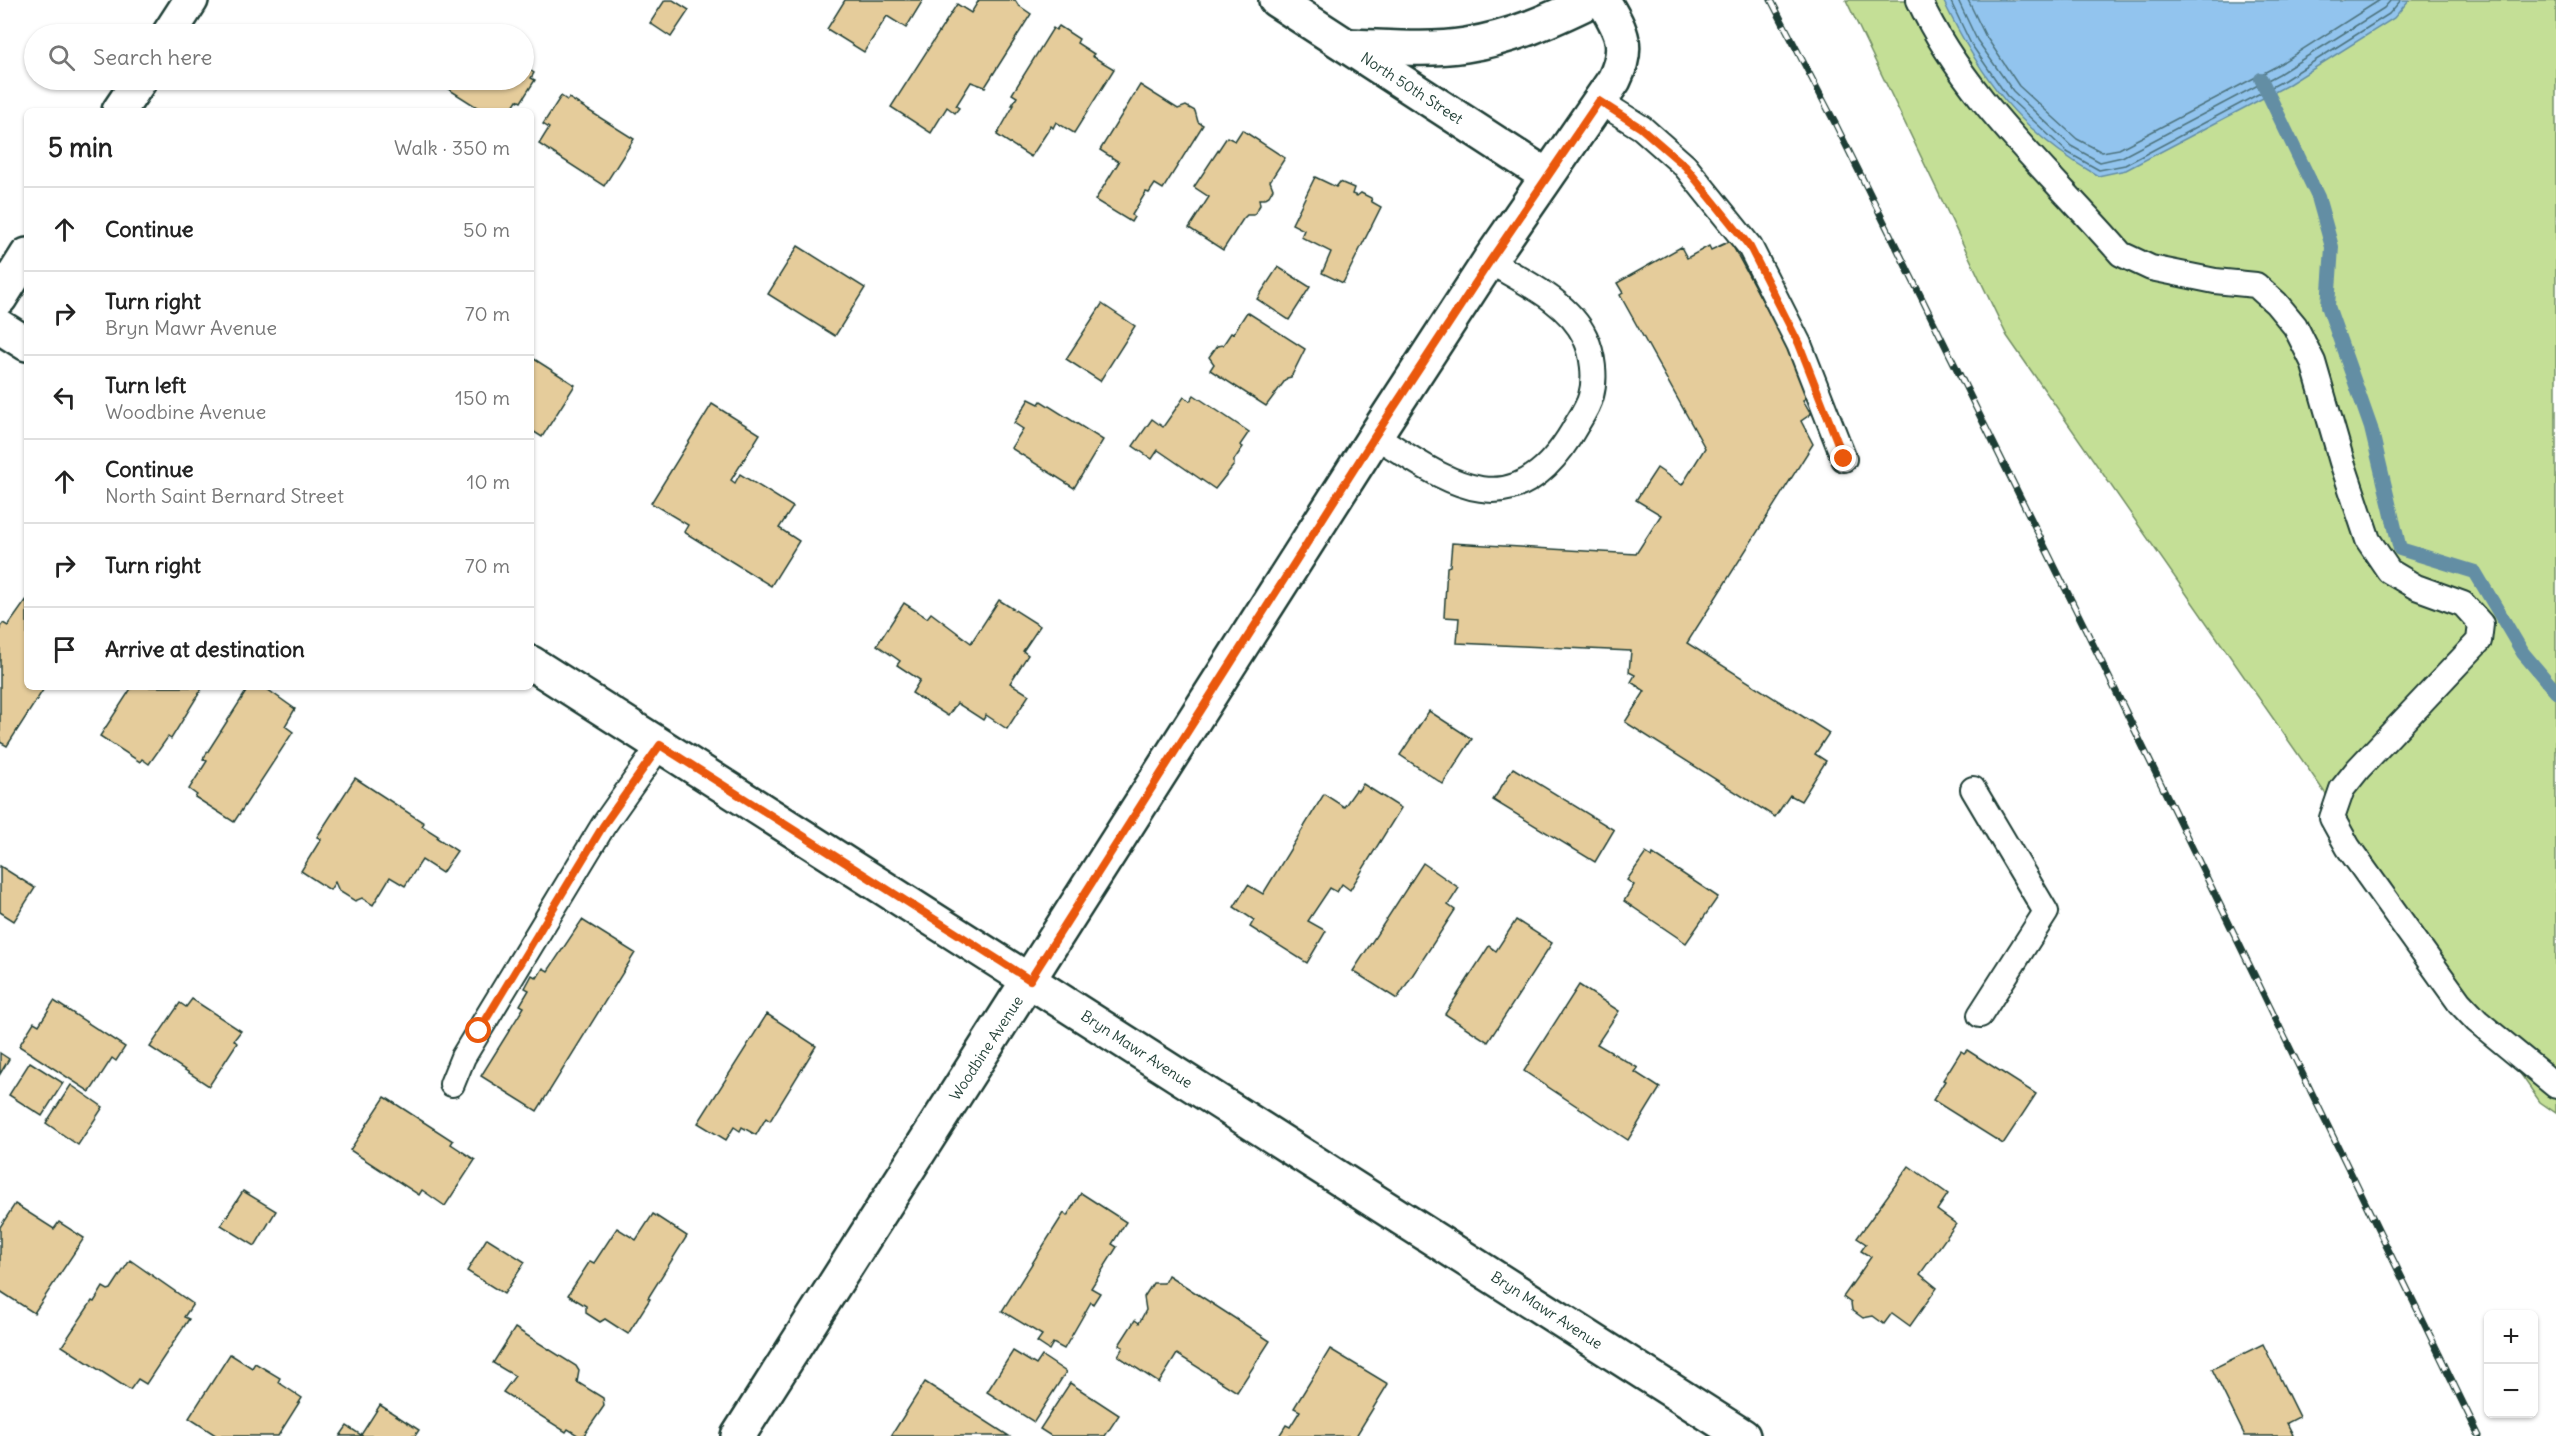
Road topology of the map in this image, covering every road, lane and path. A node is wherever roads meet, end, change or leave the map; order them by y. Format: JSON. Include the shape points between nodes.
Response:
{"nodes":[{"id":1,"x":191,"y":0,"type":"edge"},
{"id":2,"x":1276,"y":0,"type":"edge"},
{"id":3,"x":1592,"y":0,"type":"edge"},
{"id":4,"x":1603,"y":0,"type":"edge"},
{"id":5,"x":1919,"y":0,"type":"edge"},
{"id":6,"x":175,"y":24,"type":"edge"},
{"id":7,"x":1349,"y":46,"type":"junction"},
{"id":8,"x":133,"y":90,"type":"edge"},
{"id":9,"x":1599,"y":101,"type":"junction"},
{"id":10,"x":121,"y":108,"type":"edge"},
{"id":11,"x":1547,"y":176,"type":"junction"},
{"id":12,"x":24,"y":260,"type":"edge"},
{"id":13,"x":1490,"y":261,"type":"junction"},
{"id":14,"x":0,"y":298,"type":"edge"},
{"id":15,"x":0,"y":327,"type":"edge"},
{"id":16,"x":24,"y":342,"type":"edge"},
{"id":17,"x":1375,"y":436,"type":"junction"},
{"id":18,"x":1844,"y":459,"type":"dead end"},
{"id":19,"x":534,"y":665,"type":"edge"},
{"id":20,"x":660,"y":745,"type":"junction"},
{"id":21,"x":1973,"y":789,"type":"dead end"},
{"id":22,"x":1030,"y":980,"type":"junction"},
{"id":23,"x":1980,"y":1015,"type":"dead end"},
{"id":24,"x":452,"y":1084,"type":"dead end"},
{"id":25,"x":2556,"y":1086,"type":"edge"},
{"id":26,"x":738,"y":1436,"type":"edge"},
{"id":27,"x":1743,"y":1436,"type":"edge"}],
"edges":[{"from":1,"to":6,"type":"street"},
{"from":2,"to":7,"type":"street","name":"North 50th Street"},
{"from":3,"to":7,"type":"street","via":[[1529,29],[1467,45]]},
{"from":4,"to":9,"type":"street","name":"Woodbine Avenue","via":[[1624,48],[1622,63]]},
{"from":5,"to":25,"type":"lane","via":[[1932,30],[1986,108],[2121,254],[2151,268],[2256,285],[2276,303],[2295,326],[2313,362],[2367,540],[2389,571],[2416,587],[2463,604],[2481,624],[2479,641],[2342,789],[2332,818],[2348,847],[2459,1002],[2476,1021]]},
{"from":7,"to":11,"type":"street","name":"North 50th Street"},
{"from":8,"to":10,"type":"street"},
{"from":9,"to":11,"type":"street","name":"Woodbine Avenue"},
{"from":9,"to":18,"type":"lane","via":[[1641,128],[1685,166],[1750,247],[1799,344]]},
{"from":11,"to":13,"type":"street","name":"Woodbine Avenue"},
{"from":12,"to":14,"type":"street"},
{"from":13,"to":17,"type":"street","name":"Woodbine Avenue"},
{"from":13,"to":17,"type":"lane","via":[[1556,303],[1585,337],[1593,375],[1591,396],[1563,449],[1549,466],[1529,479],[1509,488],[1483,489],[1457,483]]},
{"from":15,"to":16,"type":"street"},
{"from":17,"to":22,"type":"street","name":"Woodbine Avenue"},
{"from":19,"to":20,"type":"street","name":"Bryn Mawr Avenue"},
{"from":20,"to":22,"type":"street","name":"Bryn Mawr Avenue"},
{"from":20,"to":24,"type":"lane","via":[[603,826],[463,1057]]},
{"from":21,"to":23,"type":"lane","via":[[2046,912]]},
{"from":22,"to":26,"type":"street","name":"Woodbine Avenue"},
{"from":22,"to":27,"type":"street","name":"Bryn Mawr Avenue"}]}
